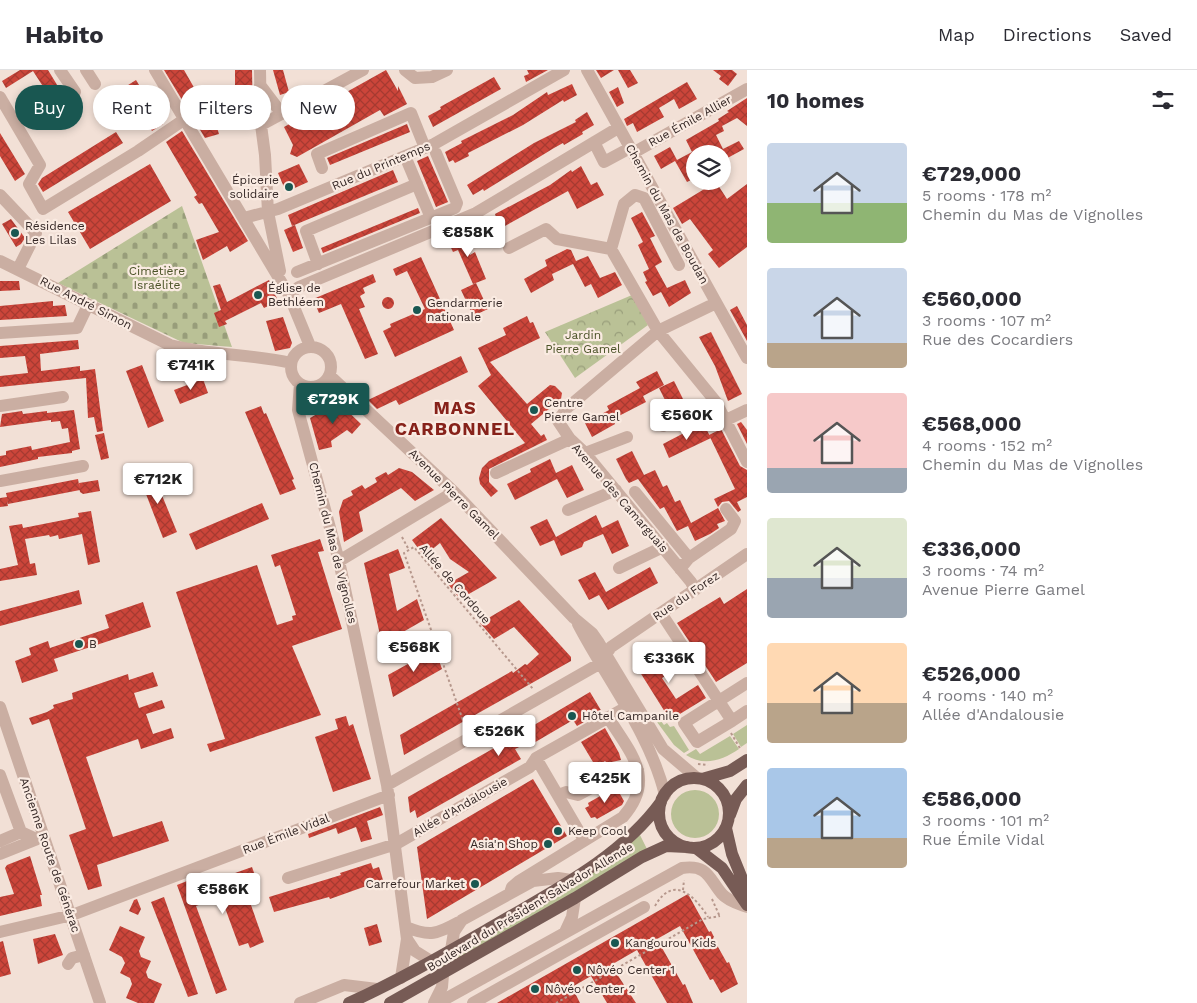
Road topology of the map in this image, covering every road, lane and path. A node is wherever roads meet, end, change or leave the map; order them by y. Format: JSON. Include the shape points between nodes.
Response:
{"nodes":[{"id":1,"x":60,"y":70,"type":"edge"},
{"id":2,"x":86,"y":70,"type":"edge"},
{"id":3,"x":155,"y":70,"type":"edge"},
{"id":4,"x":260,"y":70,"type":"edge"},
{"id":5,"x":363,"y":70,"type":"edge"},
{"id":6,"x":405,"y":70,"type":"edge"},
{"id":7,"x":447,"y":70,"type":"edge"},
{"id":8,"x":564,"y":70,"type":"edge"},
{"id":9,"x":587,"y":70,"type":"edge"},
{"id":10,"x":95,"y":84,"type":"dead end"},
{"id":11,"x":70,"y":85,"type":"edge"},
{"id":12,"x":260,"y":85,"type":"edge"},
{"id":13,"x":335,"y":85,"type":"edge"},
{"id":14,"x":747,"y":89,"type":"edge"},
{"id":15,"x":0,"y":97,"type":"edge"},
{"id":16,"x":271,"y":100,"type":"edge"},
{"id":17,"x":180,"y":111,"type":"edge"},
{"id":18,"x":281,"y":113,"type":"edge"},
{"id":19,"x":281,"y":115,"type":"edge"},
{"id":20,"x":180,"y":123,"type":"edge"},
{"id":21,"x":618,"y":128,"type":"junction"},
{"id":22,"x":192,"y":130,"type":"edge"},
{"id":23,"x":262,"y":130,"type":"edge"},
{"id":24,"x":594,"y":142,"type":"junction"},
{"id":25,"x":430,"y":150,"type":"junction"},
{"id":26,"x":631,"y":150,"type":"junction"},
{"id":27,"x":265,"y":155,"type":"junction"},
{"id":28,"x":405,"y":156,"type":"junction"},
{"id":29,"x":322,"y":168,"type":"dead end"},
{"id":30,"x":417,"y":184,"type":"junction"},
{"id":31,"x":0,"y":195,"type":"edge"},
{"id":32,"x":268,"y":212,"type":"junction"},
{"id":33,"x":244,"y":218,"type":"junction"},
{"id":34,"x":432,"y":218,"type":"junction"},
{"id":35,"x":262,"y":248,"type":"junction"},
{"id":36,"x":509,"y":248,"type":"dead end"},
{"id":37,"x":611,"y":249,"type":"junction"},
{"id":38,"x":0,"y":261,"type":"edge"},
{"id":39,"x":318,"y":264,"type":"junction"},
{"id":40,"x":679,"y":265,"type":"dead end"},
{"id":41,"x":18,"y":269,"type":"junction"},
{"id":42,"x":297,"y":272,"type":"dead end"},
{"id":43,"x":282,"y":282,"type":"junction"},
{"id":44,"x":289,"y":295,"type":"junction"},
{"id":45,"x":716,"y":303,"type":"junction"},
{"id":46,"x":88,"y":305,"type":"junction"},
{"id":47,"x":658,"y":332,"type":"junction"},
{"id":48,"x":0,"y":333,"type":"edge"},
{"id":49,"x":310,"y":346,"type":"junction"},
{"id":50,"x":747,"y":358,"type":"edge"},
{"id":51,"x":291,"y":363,"type":"junction"},
{"id":52,"x":330,"y":376,"type":"junction"},
{"id":53,"x":300,"y":384,"type":"junction"},
{"id":54,"x":63,"y":397,"type":"dead end"},
{"id":55,"x":716,"y":402,"type":"junction"},
{"id":56,"x":0,"y":406,"type":"edge"},
{"id":57,"x":747,"y":410,"type":"edge"},
{"id":58,"x":726,"y":420,"type":"junction"},
{"id":59,"x":663,"y":426,"type":"dead end"},
{"id":60,"x":627,"y":437,"type":"dead end"},
{"id":61,"x":570,"y":439,"type":"junction"},
{"id":62,"x":742,"y":439,"type":"edge"},
{"id":63,"x":586,"y":453,"type":"junction"},
{"id":64,"x":747,"y":462,"type":"edge"},
{"id":65,"x":83,"y":466,"type":"dead end"},
{"id":66,"x":496,"y":472,"type":"dead end"},
{"id":67,"x":0,"y":481,"type":"edge"},
{"id":68,"x":616,"y":490,"type":"junction"},
{"id":69,"x":454,"y":492,"type":"junction"},
{"id":70,"x":635,"y":492,"type":"dead end"},
{"id":71,"x":726,"y":508,"type":"dead end"},
{"id":72,"x":568,"y":510,"type":"dead end"},
{"id":73,"x":396,"y":526,"type":"junction"},
{"id":74,"x":663,"y":547,"type":"junction"},
{"id":75,"x":409,"y":550,"type":"junction"},
{"id":76,"x":747,"y":554,"type":"edge"},
{"id":77,"x":689,"y":558,"type":"junction"},
{"id":78,"x":339,"y":560,"type":"junction"},
{"id":79,"x":618,"y":568,"type":"dead end"},
{"id":80,"x":680,"y":569,"type":"junction"},
{"id":81,"x":695,"y":590,"type":"junction"},
{"id":82,"x":661,"y":613,"type":"junction"},
{"id":83,"x":605,"y":656,"type":"junction"},
{"id":84,"x":747,"y":683,"type":"edge"},
{"id":85,"x":540,"y":698,"type":"junction"},
{"id":86,"x":719,"y":701,"type":"junction"},
{"id":87,"x":0,"y":706,"type":"edge"},
{"id":88,"x":625,"y":708,"type":"junction"},
{"id":89,"x":747,"y":711,"type":"edge"},
{"id":90,"x":608,"y":717,"type":"junction"},
{"id":91,"x":732,"y":720,"type":"junction"},
{"id":92,"x":469,"y":738,"type":"junction"},
{"id":93,"x":536,"y":758,"type":"junction"},
{"id":94,"x":747,"y":760,"type":"edge"},
{"id":95,"x":638,"y":770,"type":"junction"},
{"id":96,"x":0,"y":775,"type":"edge"},
{"id":97,"x":700,"y":779,"type":"junction"},
{"id":98,"x":747,"y":785,"type":"edge"},
{"id":99,"x":388,"y":790,"type":"junction"},
{"id":100,"x":558,"y":795,"type":"junction"},
{"id":101,"x":663,"y":798,"type":"junction"},
{"id":102,"x":727,"y":823,"type":"junction"},
{"id":103,"x":21,"y":832,"type":"junction"},
{"id":104,"x":40,"y":838,"type":"junction"},
{"id":105,"x":584,"y":840,"type":"junction"},
{"id":106,"x":0,"y":841,"type":"edge"},
{"id":107,"x":396,"y":844,"type":"junction"},
{"id":108,"x":692,"y":847,"type":"junction"},
{"id":109,"x":0,"y":854,"type":"edge"},
{"id":110,"x":288,"y":878,"type":"dead end"},
{"id":111,"x":571,"y":880,"type":"junction"},
{"id":112,"x":747,"y":890,"type":"edge"},
{"id":113,"x":510,"y":893,"type":"junction"},
{"id":114,"x":575,"y":898,"type":"junction"},
{"id":115,"x":747,"y":906,"type":"edge"},
{"id":116,"x":644,"y":907,"type":"joint"},
{"id":117,"x":72,"y":915,"type":"junction"},
{"id":118,"x":720,"y":916,"type":"dead end"},
{"id":119,"x":708,"y":917,"type":"junction"},
{"id":120,"x":462,"y":920,"type":"junction"},
{"id":121,"x":0,"y":932,"type":"edge"},
{"id":122,"x":565,"y":932,"type":"junction"},
{"id":123,"x":406,"y":933,"type":"junction"},
{"id":124,"x":540,"y":946,"type":"junction"},
{"id":125,"x":450,"y":950,"type":"junction"},
{"id":126,"x":84,"y":955,"type":"junction"},
{"id":127,"x":431,"y":961,"type":"junction"},
{"id":128,"x":547,"y":963,"type":"junction"},
{"id":129,"x":68,"y":964,"type":"dead end"},
{"id":130,"x":443,"y":975,"type":"junction"},
{"id":131,"x":401,"y":978,"type":"junction"},
{"id":132,"x":377,"y":990,"type":"junction"},
{"id":133,"x":440,"y":1002,"type":"edge"},
{"id":134,"x":100,"y":1003,"type":"edge"},
{"id":135,"x":300,"y":1003,"type":"edge"},
{"id":136,"x":349,"y":1003,"type":"edge"},
{"id":137,"x":390,"y":1003,"type":"edge"},
{"id":138,"x":473,"y":1003,"type":"edge"},
{"id":139,"x":556,"y":1003,"type":"edge"}],
"edges":[{"from":1,"to":11,"type":"street"},
{"from":2,"to":10,"type":"street"},
{"from":3,"to":17,"type":"street"},
{"from":4,"to":12,"type":"street"},
{"from":5,"to":13,"type":"street"},
{"from":6,"to":7,"type":"street","via":[[415,78],[432,77]]},
{"from":8,"to":25,"type":"street","name":"Rue du Printemps"},
{"from":9,"to":21,"type":"street","name":"Chemin du Mas de Boudan"},
{"from":14,"to":26,"type":"street","name":"Rue Émile Allier"},
{"from":15,"to":20,"type":"street","via":[[40,165],[29,184],[43,209],[138,152]]},
{"from":16,"to":18,"type":"street"},
{"from":19,"to":27,"type":"street","via":[[271,128]]},
{"from":21,"to":24,"type":"street"},
{"from":21,"to":26,"type":"street","name":"Chemin du Mas de Boudan"},
{"from":22,"to":33,"type":"street"},
{"from":23,"to":27,"type":"street"},
{"from":24,"to":26,"type":"street","name":"Rue Émile Allier","via":[[604,162]]},
{"from":24,"to":44,"type":"street","via":[[476,213],[299,287]]},
{"from":25,"to":28,"type":"street","name":"Rue du Printemps"},
{"from":25,"to":29,"type":"street","via":[[411,113],[317,154]]},
{"from":25,"to":34,"type":"street","via":[[457,203],[455,208]]},
{"from":26,"to":45,"type":"street","name":"Chemin du Mas de Boudan"},
{"from":27,"to":32,"type":"street"},
{"from":28,"to":30,"type":"street"},
{"from":28,"to":32,"type":"street","name":"Rue du Printemps"},
{"from":30,"to":34,"type":"street"},
{"from":30,"to":39,"type":"street","via":[[306,231]]},
{"from":31,"to":41,"type":"street","via":[[36,233]]},
{"from":32,"to":33,"type":"street","name":"Rue du Printemps"},
{"from":32,"to":35,"type":"street"},
{"from":32,"to":43,"type":"street"},
{"from":33,"to":35,"type":"street"},
{"from":34,"to":39,"type":"street"},
{"from":35,"to":43,"type":"street"},
{"from":36,"to":37,"type":"street","via":[[546,229],[557,238]]},
{"from":37,"to":40,"type":"street","via":[[624,204],[635,195],[644,198]]},
{"from":37,"to":47,"type":"street"},
{"from":38,"to":41,"type":"street","name":"Rue André Simon"},
{"from":39,"to":42,"type":"street"},
{"from":41,"to":46,"type":"street","name":"Rue André Simon"},
{"from":43,"to":44,"type":"street"},
{"from":44,"to":49,"type":"street"},
{"from":45,"to":47,"type":"street","name":"Avenue des Camarguais"},
{"from":45,"to":50,"type":"street","name":"Chemin du Mas de Boudan"},
{"from":46,"to":48,"type":"street","via":[[77,328]]},
{"from":46,"to":51,"type":"street","name":"Rue André Simon","via":[[178,347]]},
{"from":47,"to":55,"type":"street"},
{"from":47,"to":61,"type":"street","name":"Avenue des Camarguais","via":[[567,408],[558,421]]},
{"from":49,"to":51,"type":"street","via":[[295,355]]},
{"from":49,"to":52,"type":"street","via":[[321,349],[328,356],[332,366]]},
{"from":51,"to":53,"type":"street","via":[[294,378]]},
{"from":52,"to":53,"type":"street","via":[[317,387]]},
{"from":52,"to":69,"type":"street","name":"Avenue Pierre Gamel"},
{"from":53,"to":78,"type":"street","name":"Chemin du Mas de Vignolles","via":[[298,410]]},
{"from":54,"to":56,"type":"street"},
{"from":55,"to":58,"type":"street"},
{"from":55,"to":59,"type":"street"},
{"from":57,"to":58,"type":"street"},
{"from":58,"to":62,"type":"street"},
{"from":60,"to":63,"type":"street"},
{"from":61,"to":63,"type":"street","name":"Avenue des Camarguais"},
{"from":61,"to":66,"type":"street"},
{"from":62,"to":64,"type":"street"},
{"from":63,"to":68,"type":"street","name":"Avenue des Camarguais"},
{"from":65,"to":67,"type":"street"},
{"from":68,"to":72,"type":"street"},
{"from":68,"to":74,"type":"street","name":"Avenue des Camarguais"},
{"from":69,"to":73,"type":"street"},
{"from":69,"to":83,"type":"street","name":"Avenue Pierre Gamel","via":[[574,618]]},
{"from":70,"to":77,"type":"street"},
{"from":71,"to":77,"type":"street","via":[[735,521],[731,529]]},
{"from":73,"to":75,"type":"path"},
{"from":73,"to":78,"type":"street"},
{"from":74,"to":79,"type":"street"},
{"from":74,"to":80,"type":"street","name":"Avenue des Camarguais"},
{"from":75,"to":85,"type":"path","name":"Allée de Cordoue","via":[[414,547]]},
{"from":75,"to":92,"type":"path","name":"Allée de Cordoue","via":[[404,553]]},
{"from":76,"to":81,"type":"street","name":"Rue du Forez"},
{"from":77,"to":80,"type":"street"},
{"from":78,"to":99,"type":"street","name":"Chemin du Mas de Vignolles"},
{"from":80,"to":81,"type":"street","name":"Avenue des Camarguais"},
{"from":81,"to":82,"type":"street","name":"Rue du Forez"},
{"from":82,"to":83,"type":"street","name":"Rue du Forez"},
{"from":82,"to":86,"type":"street"},
{"from":83,"to":85,"type":"street","name":"Rue du Forez"},
{"from":83,"to":88,"type":"street","name":"Avenue Pierre Gamel"},
{"from":83,"to":97,"type":"street","name":"Avenue Pierre Gamel","via":[[670,757]]},
{"from":84,"to":86,"type":"street"},
{"from":85,"to":92,"type":"street","name":"Rue du Forez"},
{"from":86,"to":91,"type":"street"},
{"from":86,"to":91,"type":"street","via":[[684,723],[696,742]]},
{"from":87,"to":104,"type":"street","name":"Ancienne Route de Générac"},
{"from":88,"to":90,"type":"street","name":"Allée d'Andalousie"},
{"from":88,"to":101,"type":"street","name":"Avenue Pierre Gamel","via":[[658,768]]},
{"from":89,"to":91,"type":"street"},
{"from":90,"to":93,"type":"street","name":"Allée d'Andalousie"},
{"from":90,"to":95,"type":"street"},
{"from":92,"to":99,"type":"street","name":"Rue Émile Vidal"},
{"from":93,"to":100,"type":"street"},
{"from":93,"to":107,"type":"street","name":"Allée d'Andalousie","via":[[530,767]]},
{"from":94,"to":97,"type":"main road","via":[[730,771]]},
{"from":95,"to":100,"type":"street","via":[[610,778],[578,795],[566,792]]},
{"from":95,"to":105,"type":"street","via":[[641,781],[632,807],[623,817]]},
{"from":96,"to":103,"type":"street"},
{"from":97,"to":101,"type":"main road","via":[[680,781]]},
{"from":97,"to":102,"type":"main road","via":[[718,787],[724,795],[728,806]]},
{"from":98,"to":102,"type":"main road","via":[[736,800]]},
{"from":99,"to":107,"type":"street","name":"Chemin du Mas de Vignolles"},
{"from":99,"to":117,"type":"street","name":"Rue Émile Vidal"},
{"from":100,"to":105,"type":"street"},
{"from":101,"to":108,"type":"main road","via":[[660,817],[663,829],[672,839]]},
{"from":101,"to":111,"type":"main road","name":"Boulevard du Président Salvador Allende","via":[[643,825],[624,842]]},
{"from":102,"to":108,"type":"main road","via":[[714,841]]},
{"from":102,"to":112,"type":"main road","via":[[732,854]]},
{"from":103,"to":104,"type":"street"},
{"from":103,"to":106,"type":"street"},
{"from":104,"to":109,"type":"street"},
{"from":104,"to":117,"type":"street","name":"Ancienne Route de Générac"},
{"from":105,"to":113,"type":"street","via":[[519,880]]},
{"from":107,"to":110,"type":"street","name":"Allée d'Andalousie"},
{"from":107,"to":123,"type":"street","name":"Chemin du Mas de Vignolles"},
{"from":108,"to":114,"type":"main road","name":"Boulevard du Président Salvador Allende","via":[[657,849]]},
{"from":108,"to":115,"type":"main road","via":[[722,868]]},
{"from":111,"to":113,"type":"street","via":[[534,881]]},
{"from":111,"to":125,"type":"main road","name":"Boulevard du Président Salvador Allende"},
{"from":113,"to":120,"type":"street"},
{"from":114,"to":122,"type":"street"},
{"from":114,"to":130,"type":"main road","name":"Boulevard du Président Salvador Allende"},
{"from":115,"to":122,"type":"street","via":[[724,896],[712,878],[698,868],[687,867]]},
{"from":116,"to":119,"type":"path","via":[[653,909],[662,895],[683,890],[693,896]]},
{"from":116,"to":128,"type":"street"},
{"from":117,"to":121,"type":"street","name":"Rue Émile Vidal"},
{"from":117,"to":126,"type":"street","name":"Ancienne Route de Générac"},
{"from":118,"to":119,"type":"path"},
{"from":119,"to":139,"type":"path"},
{"from":120,"to":123,"type":"street","via":[[440,932]]},
{"from":120,"to":125,"type":"street","via":[[454,932]]},
{"from":122,"to":124,"type":"street"},
{"from":123,"to":127,"type":"street","via":[[415,951]]},
{"from":123,"to":131,"type":"street","name":"Chemin du Mas de Vignolles"},
{"from":124,"to":128,"type":"street"},
{"from":124,"to":133,"type":"street"},
{"from":125,"to":127,"type":"main road","name":"Boulevard du Président Salvador Allende"},
{"from":126,"to":129,"type":"street","via":[[72,958]]},
{"from":126,"to":134,"type":"street","name":"Ancienne Route de Générac"},
{"from":127,"to":131,"type":"main road","name":"Boulevard du Président Salvador Allende"},
{"from":128,"to":138,"type":"street"},
{"from":130,"to":133,"type":"street"},
{"from":130,"to":137,"type":"main road","name":"Boulevard du Président Salvador Allende"},
{"from":131,"to":132,"type":"main road","name":"Boulevard du Président Salvador Allende"},
{"from":132,"to":135,"type":"street","via":[[344,985]]},
{"from":132,"to":136,"type":"main road","name":"Boulevard du Président Salvador Allende"}]}
